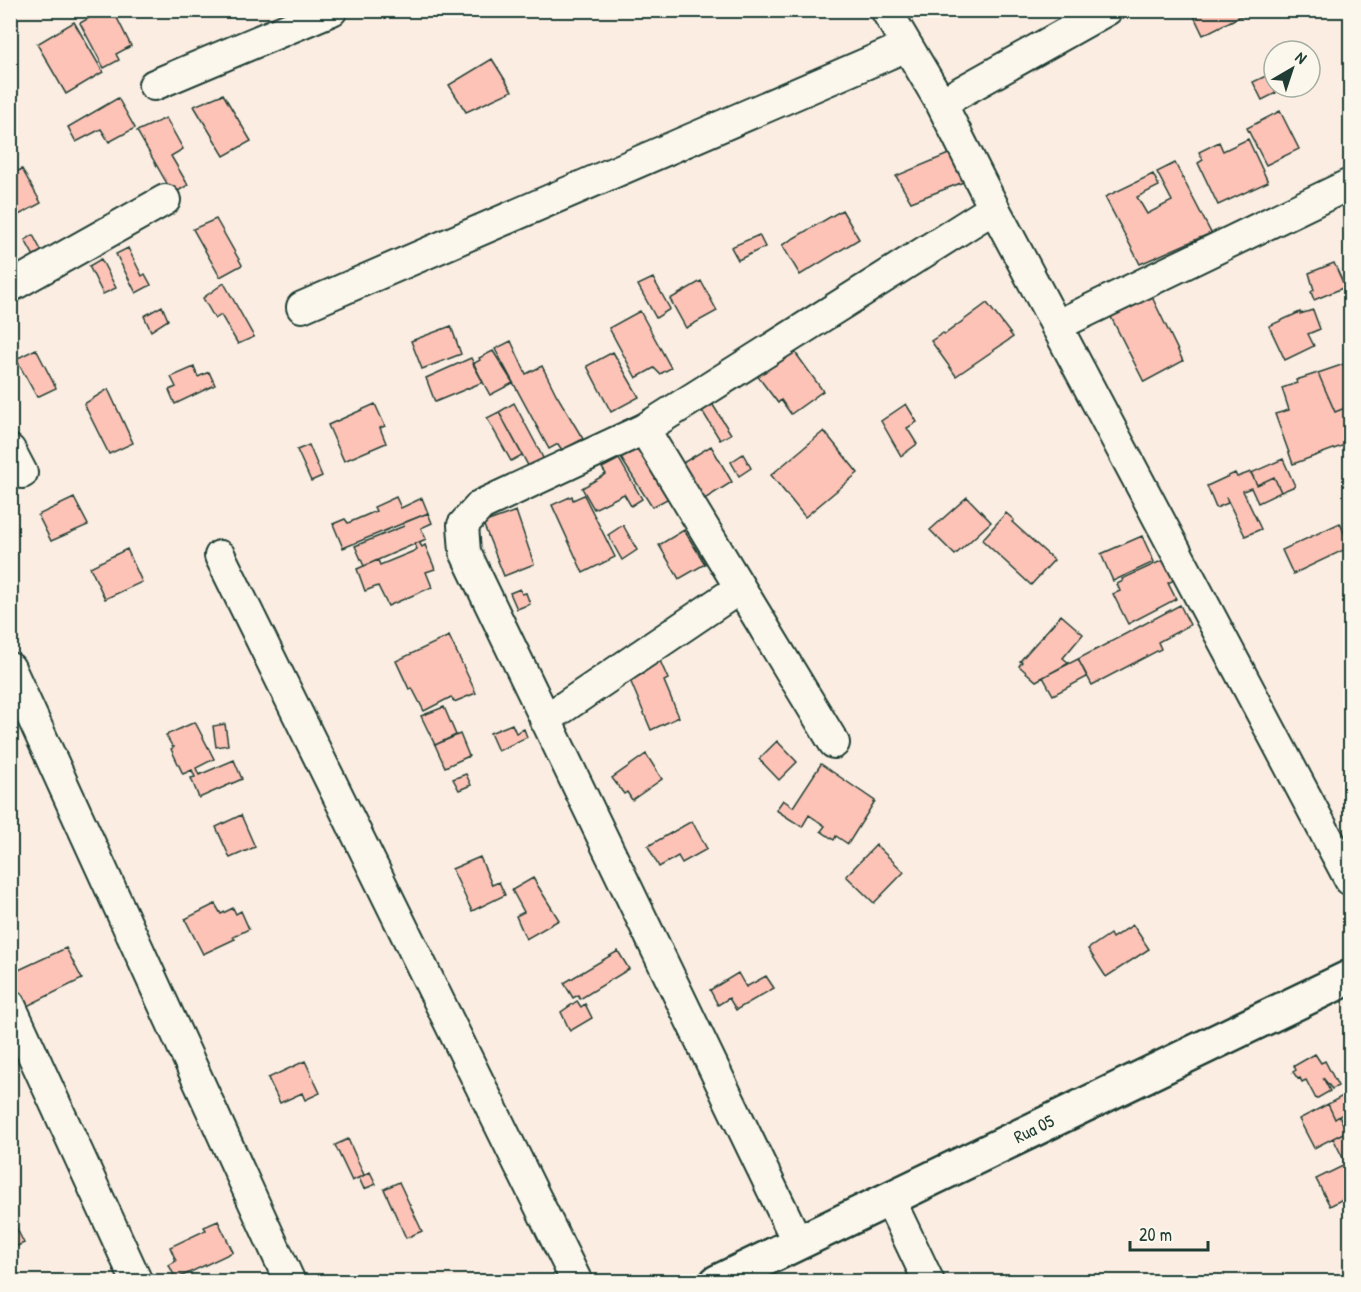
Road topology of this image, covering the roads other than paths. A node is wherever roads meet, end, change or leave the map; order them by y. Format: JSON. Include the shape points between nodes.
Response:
{"nodes":[{"id":1,"x":332,"y":10,"type":"edge"},
{"id":2,"x":886,"y":10,"type":"edge"},
{"id":3,"x":1107,"y":10,"type":"edge"},
{"id":4,"x":907,"y":46,"type":"junction"},
{"id":5,"x":154,"y":85,"type":"dead end"},
{"id":6,"x":941,"y":103,"type":"junction"},
{"id":7,"x":1350,"y":184,"type":"edge"},
{"id":8,"x":165,"y":200,"type":"dead end"},
{"id":9,"x":994,"y":208,"type":"junction"},
{"id":10,"x":10,"y":287,"type":"edge"},
{"id":11,"x":302,"y":307,"type":"dead end"},
{"id":12,"x":1056,"y":326,"type":"junction"},
{"id":13,"x":644,"y":429,"type":"junction"},
{"id":14,"x":220,"y":556,"type":"dead end"},
{"id":15,"x":740,"y":588,"type":"junction"},
{"id":16,"x":10,"y":668,"type":"edge"},
{"id":17,"x":544,"y":720,"type":"junction"},
{"id":18,"x":834,"y":743,"type":"dead end"},
{"id":19,"x":1350,"y":880,"type":"edge"},
{"id":20,"x":1350,"y":977,"type":"edge"},
{"id":21,"x":10,"y":1005,"type":"edge"},
{"id":22,"x":889,"y":1198,"type":"junction"},
{"id":23,"x":798,"y":1242,"type":"junction"},
{"id":24,"x":137,"y":1281,"type":"edge"},
{"id":25,"x":290,"y":1281,"type":"edge"},
{"id":26,"x":577,"y":1281,"type":"edge"},
{"id":27,"x":717,"y":1281,"type":"edge"},
{"id":28,"x":929,"y":1281,"type":"edge"}],
"edges":[{"from":1,"to":5,"type":"street"},
{"from":2,"to":4,"type":"street"},
{"from":3,"to":6,"type":"street"},
{"from":4,"to":6,"type":"street"},
{"from":4,"to":11,"type":"street"},
{"from":6,"to":9,"type":"street"},
{"from":7,"to":12,"type":"street"},
{"from":8,"to":10,"type":"street"},
{"from":9,"to":12,"type":"street"},
{"from":9,"to":13,"type":"street"},
{"from":12,"to":19,"type":"street"},
{"from":13,"to":15,"type":"street"},
{"from":13,"to":17,"type":"street","via":[[481,505],[464,525],[465,552]]},
{"from":14,"to":26,"type":"street"},
{"from":15,"to":17,"type":"street"},
{"from":15,"to":18,"type":"street"},
{"from":16,"to":25,"type":"street"},
{"from":17,"to":23,"type":"street"},
{"from":20,"to":22,"type":"street","name":"Rua 05"},
{"from":21,"to":24,"type":"street"},
{"from":22,"to":23,"type":"street","name":"Rua 05"},
{"from":22,"to":28,"type":"street"},
{"from":23,"to":27,"type":"street","name":"Rua 05"}]}
